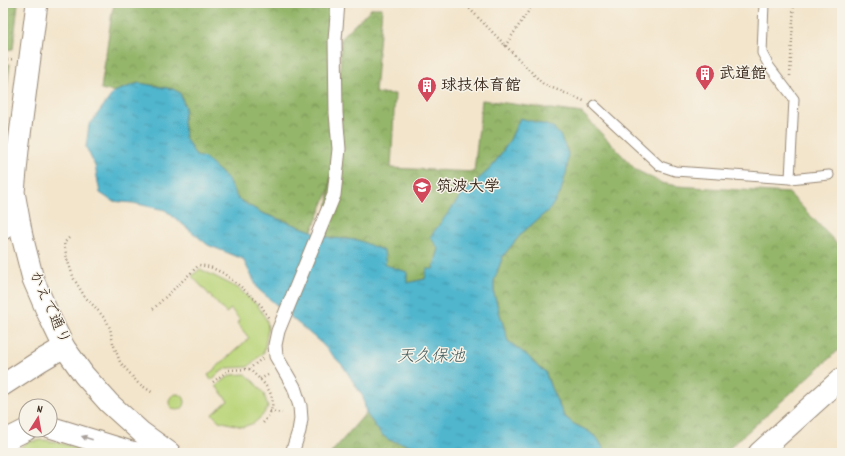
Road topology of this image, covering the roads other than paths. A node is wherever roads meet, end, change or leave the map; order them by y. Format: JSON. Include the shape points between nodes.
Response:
{"nodes":[{"id":1,"x":37,"y":3,"type":"edge"},
{"id":2,"x":338,"y":3,"type":"edge"},
{"id":3,"x":764,"y":3,"type":"edge"},
{"id":4,"x":594,"y":106,"type":"road end"},
{"id":5,"x":829,"y":175,"type":"dead end"},
{"id":6,"x":790,"y":179,"type":"junction"},
{"id":7,"x":14,"y":192,"type":"junction"},
{"id":8,"x":3,"y":229,"type":"edge"},
{"id":9,"x":64,"y":347,"type":"junction"},
{"id":10,"x":842,"y":378,"type":"edge"},
{"id":11,"x":3,"y":385,"type":"edge"},
{"id":12,"x":58,"y":429,"type":"edge"},
{"id":13,"x":18,"y":434,"type":"edge"},
{"id":14,"x":3,"y":445,"type":"edge"},
{"id":15,"x":138,"y":453,"type":"edge"},
{"id":16,"x":170,"y":453,"type":"edge"},
{"id":17,"x":292,"y":453,"type":"edge"},
{"id":18,"x":759,"y":453,"type":"edge"}],
"edges":[{"from":1,"to":7,"type":"street","name":"かえで通り"},
{"from":2,"to":17,"type":"street","via":[[335,47],[339,149],[334,194],[278,331],[276,345],[276,356],[294,387],[300,406],[299,431]]},
{"from":3,"to":6,"type":"lane","via":[[762,53],[794,99]]},
{"from":4,"to":6,"type":"lane","via":[[660,166],[675,171]]},
{"from":5,"to":6,"type":"lane"},
{"from":7,"to":8,"type":"street"},
{"from":7,"to":9,"type":"street","name":"かえで通り","via":[[33,279]]},
{"from":9,"to":11,"type":"street"},
{"from":9,"to":16,"type":"street","name":"かえで通り","via":[[109,403],[141,432]]},
{"from":10,"to":18,"type":"street"},
{"from":15,"to":12,"type":"street","one_way":true},
{"from":13,"to":14,"type":"street"}]}
